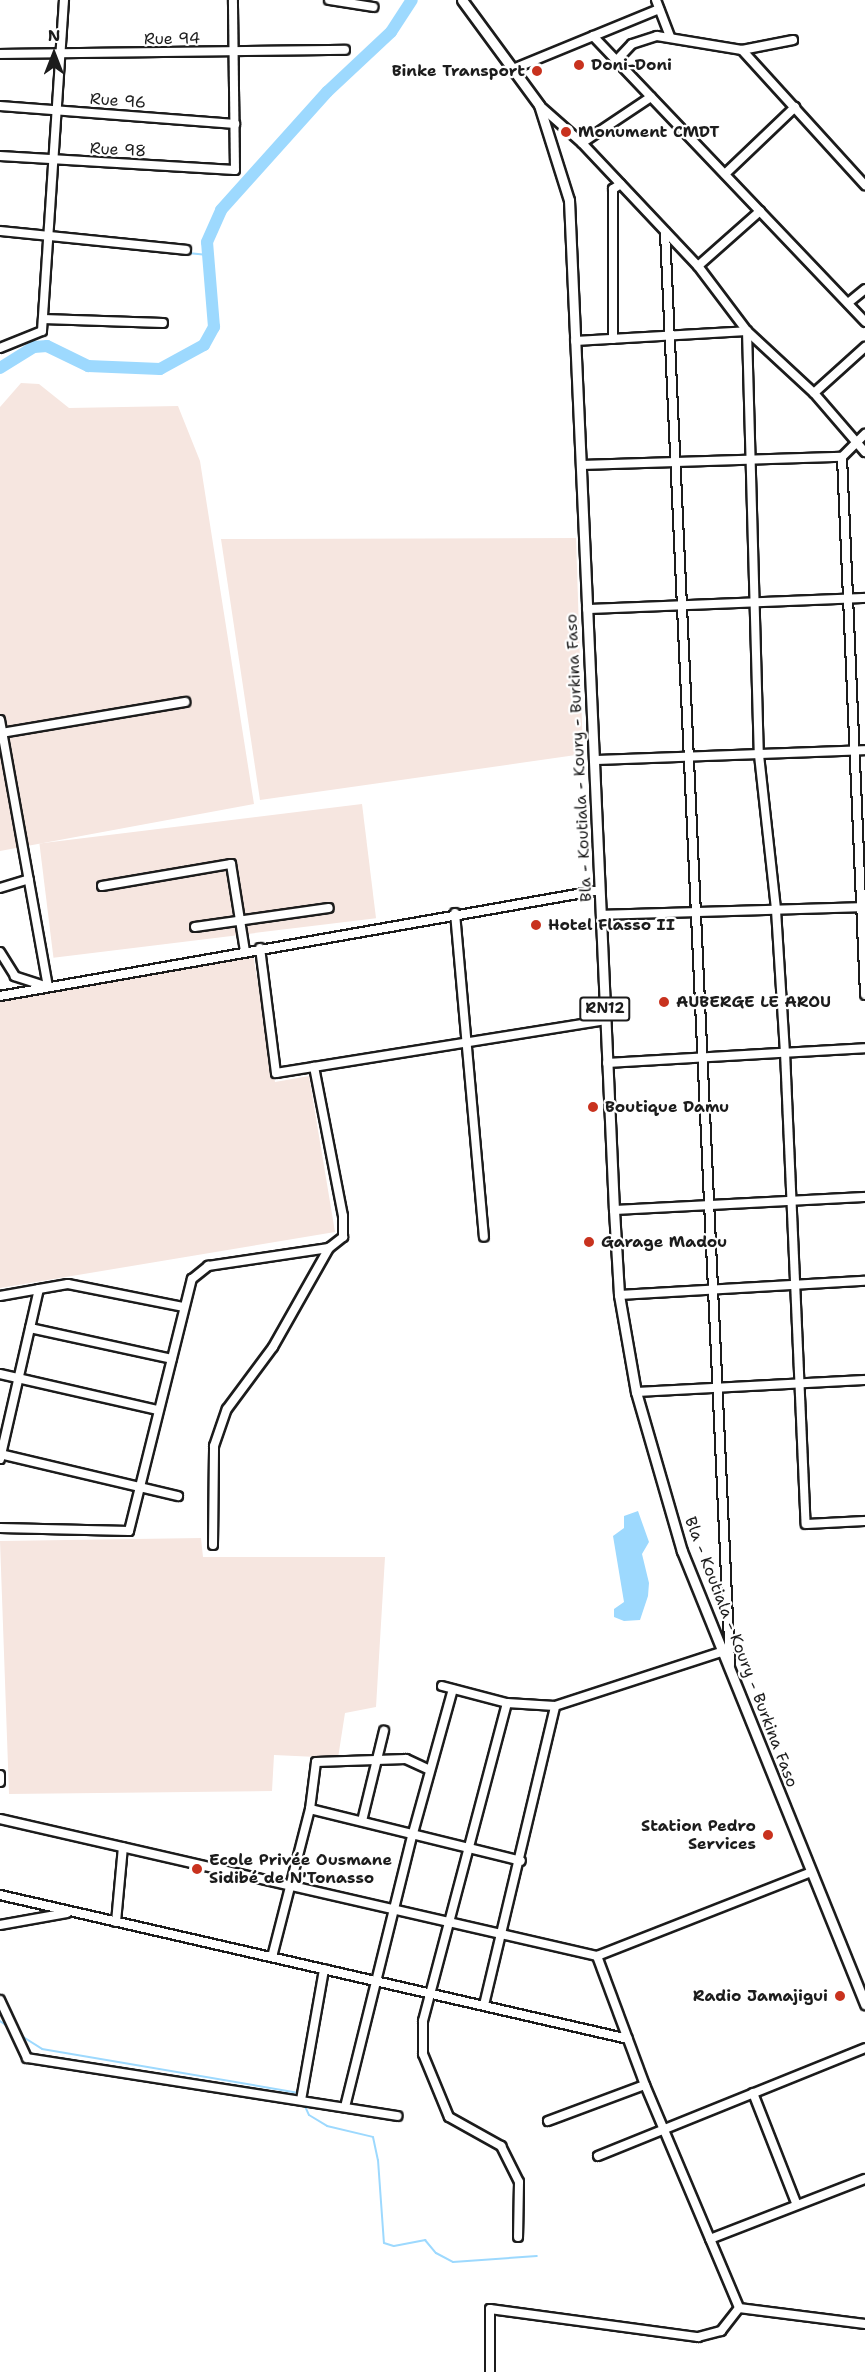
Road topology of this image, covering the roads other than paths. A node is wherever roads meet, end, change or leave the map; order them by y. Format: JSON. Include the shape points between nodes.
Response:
{"nodes":[{"id":1,"x":64,"y":0,"type":"edge"},
{"id":2,"x":233,"y":0,"type":"edge"},
{"id":3,"x":329,"y":0,"type":"edge"},
{"id":4,"x":462,"y":0,"type":"edge"},
{"id":5,"x":656,"y":0,"type":"edge"},
{"id":6,"x":373,"y":7,"type":"dead end"},
{"id":7,"x":659,"y":9,"type":"junction"},
{"id":8,"x":592,"y":36,"type":"junction"},
{"id":9,"x":670,"y":36,"type":"junction"},
{"id":10,"x":793,"y":40,"type":"dead end"},
{"id":11,"x":345,"y":50,"type":"dead end"},
{"id":12,"x":742,"y":50,"type":"junction"},
{"id":13,"x":234,"y":51,"type":"junction"},
{"id":14,"x":0,"y":54,"type":"edge"},
{"id":15,"x":61,"y":54,"type":"junction"},
{"id":16,"x":616,"y":61,"type":"junction"},
{"id":17,"x":513,"y":69,"type":"junction"},
{"id":18,"x":651,"y":98,"type":"junction"},
{"id":19,"x":539,"y":105,"type":"junction"},
{"id":20,"x":0,"y":106,"type":"edge"},
{"id":21,"x":795,"y":107,"type":"junction"},
{"id":22,"x":57,"y":111,"type":"junction"},
{"id":23,"x":235,"y":123,"type":"junction"},
{"id":24,"x":582,"y":143,"type":"junction"},
{"id":25,"x":0,"y":156,"type":"edge"},
{"id":26,"x":54,"y":159,"type":"junction"},
{"id":27,"x":724,"y":174,"type":"junction"},
{"id":28,"x":621,"y":184,"type":"junction"},
{"id":29,"x":865,"y":185,"type":"edge"},
{"id":30,"x":760,"y":211,"type":"junction"},
{"id":31,"x":0,"y":231,"type":"edge"},
{"id":32,"x":665,"y":231,"type":"junction"},
{"id":33,"x":49,"y":236,"type":"junction"},
{"id":34,"x":186,"y":250,"type":"dead end"},
{"id":35,"x":698,"y":266,"type":"junction"},
{"id":36,"x":865,"y":289,"type":"edge"},
{"id":37,"x":848,"y":303,"type":"junction"},
{"id":38,"x":44,"y":319,"type":"junction"},
{"id":39,"x":163,"y":322,"type":"dead end"},
{"id":40,"x":865,"y":322,"type":"edge"},
{"id":41,"x":747,"y":331,"type":"junction"},
{"id":42,"x":667,"y":335,"type":"junction"},
{"id":43,"x":613,"y":339,"type":"junction"},
{"id":44,"x":575,"y":341,"type":"junction"},
{"id":45,"x":865,"y":347,"type":"edge"},
{"id":46,"x":0,"y":348,"type":"edge"},
{"id":47,"x":814,"y":393,"type":"junction"},
{"id":48,"x":865,"y":434,"type":"edge"},
{"id":49,"x":856,"y":443,"type":"junction"},
{"id":50,"x":865,"y":452,"type":"edge"},
{"id":51,"x":842,"y":457,"type":"junction"},
{"id":52,"x":751,"y":460,"type":"junction"},
{"id":53,"x":674,"y":462,"type":"junction"},
{"id":54,"x":581,"y":465,"type":"junction"},
{"id":55,"x":865,"y":598,"type":"edge"},
{"id":56,"x":847,"y":599,"type":"junction"},
{"id":57,"x":755,"y":603,"type":"junction"},
{"id":58,"x":680,"y":605,"type":"junction"},
{"id":59,"x":587,"y":609,"type":"junction"},
{"id":60,"x":185,"y":702,"type":"dead end"},
{"id":61,"x":0,"y":720,"type":"edge"},
{"id":62,"x":2,"y":733,"type":"junction"},
{"id":63,"x":865,"y":750,"type":"edge"},
{"id":64,"x":853,"y":751,"type":"junction"},
{"id":65,"x":759,"y":755,"type":"junction"},
{"id":66,"x":687,"y":757,"type":"junction"},
{"id":67,"x":594,"y":760,"type":"junction"},
{"id":68,"x":28,"y":879,"type":"junction"},
{"id":69,"x":102,"y":886,"type":"dead end"},
{"id":70,"x":0,"y":888,"type":"edge"},
{"id":71,"x":600,"y":890,"type":"junction"},
{"id":72,"x":863,"y":907,"type":"edge"},
{"id":73,"x":329,"y":908,"type":"dead end"},
{"id":74,"x":776,"y":910,"type":"junction"},
{"id":75,"x":456,"y":913,"type":"junction"},
{"id":76,"x":695,"y":914,"type":"junction"},
{"id":77,"x":601,"y":915,"type":"junction"},
{"id":78,"x":240,"y":922,"type":"junction"},
{"id":79,"x":195,"y":927,"type":"dead end"},
{"id":80,"x":260,"y":948,"type":"junction"},
{"id":81,"x":245,"y":951,"type":"junction"},
{"id":82,"x":0,"y":952,"type":"edge"},
{"id":83,"x":48,"y":987,"type":"junction"},
{"id":84,"x":865,"y":995,"type":"edge"},
{"id":85,"x":0,"y":996,"type":"edge"},
{"id":86,"x":606,"y":1020,"type":"junction"},
{"id":87,"x":467,"y":1042,"type":"junction"},
{"id":88,"x":865,"y":1048,"type":"edge"},
{"id":89,"x":785,"y":1052,"type":"junction"},
{"id":90,"x":702,"y":1056,"type":"junction"},
{"id":91,"x":608,"y":1063,"type":"junction"},
{"id":92,"x":314,"y":1067,"type":"junction"},
{"id":93,"x":865,"y":1197,"type":"edge"},
{"id":94,"x":792,"y":1201,"type":"junction"},
{"id":95,"x":709,"y":1205,"type":"junction"},
{"id":96,"x":614,"y":1210,"type":"junction"},
{"id":97,"x":484,"y":1237,"type":"dead end"},
{"id":98,"x":329,"y":1248,"type":"junction"},
{"id":99,"x":865,"y":1281,"type":"edge"},
{"id":100,"x":796,"y":1285,"type":"junction"},
{"id":101,"x":39,"y":1289,"type":"junction"},
{"id":102,"x":713,"y":1289,"type":"junction"},
{"id":103,"x":619,"y":1295,"type":"junction"},
{"id":104,"x":0,"y":1296,"type":"edge"},
{"id":105,"x":183,"y":1307,"type":"junction"},
{"id":106,"x":30,"y":1328,"type":"junction"},
{"id":107,"x":172,"y":1359,"type":"junction"},
{"id":108,"x":0,"y":1374,"type":"edge"},
{"id":109,"x":19,"y":1378,"type":"junction"},
{"id":110,"x":865,"y":1380,"type":"edge"},
{"id":111,"x":802,"y":1382,"type":"junction"},
{"id":112,"x":718,"y":1385,"type":"junction"},
{"id":113,"x":636,"y":1392,"type":"junction"},
{"id":114,"x":157,"y":1410,"type":"junction"},
{"id":115,"x":0,"y":1456,"type":"edge"},
{"id":116,"x":140,"y":1487,"type":"junction"},
{"id":117,"x":178,"y":1496,"type":"dead end"},
{"id":118,"x":865,"y":1521,"type":"edge"},
{"id":119,"x":0,"y":1528,"type":"edge"},
{"id":120,"x":213,"y":1545,"type":"dead end"},
{"id":121,"x":722,"y":1652,"type":"junction"},
{"id":122,"x":730,"y":1673,"type":"junction"},
{"id":123,"x":442,"y":1686,"type":"dead end"},
{"id":124,"x":453,"y":1689,"type":"junction"},
{"id":125,"x":507,"y":1703,"type":"junction"},
{"id":126,"x":555,"y":1706,"type":"junction"},
{"id":127,"x":384,"y":1731,"type":"dead end"},
{"id":128,"x":378,"y":1761,"type":"junction"},
{"id":129,"x":430,"y":1770,"type":"junction"},
{"id":130,"x":0,"y":1775,"type":"edge"},
{"id":131,"x":0,"y":1782,"type":"edge"},
{"id":132,"x":310,"y":1809,"type":"junction"},
{"id":133,"x":0,"y":1819,"type":"edge"},
{"id":134,"x":362,"y":1821,"type":"junction"},
{"id":135,"x":413,"y":1833,"type":"junction"},
{"id":136,"x":123,"y":1847,"type":"junction"},
{"id":137,"x":470,"y":1848,"type":"junction"},
{"id":138,"x":521,"y":1861,"type":"junction"},
{"id":139,"x":811,"y":1872,"type":"junction"},
{"id":140,"x":291,"y":1885,"type":"junction"},
{"id":141,"x":0,"y":1895,"type":"edge"},
{"id":142,"x":396,"y":1908,"type":"junction"},
{"id":143,"x":75,"y":1912,"type":"junction"},
{"id":144,"x":451,"y":1921,"type":"junction"},
{"id":145,"x":116,"y":1922,"type":"junction"},
{"id":146,"x":0,"y":1925,"type":"edge"},
{"id":147,"x":503,"y":1932,"type":"junction"},
{"id":148,"x":597,"y":1956,"type":"junction"},
{"id":149,"x":272,"y":1957,"type":"junction"},
{"id":150,"x":324,"y":1969,"type":"junction"},
{"id":151,"x":376,"y":1981,"type":"junction"},
{"id":152,"x":430,"y":1993,"type":"junction"},
{"id":153,"x":0,"y":2000,"type":"edge"},
{"id":154,"x":484,"y":2005,"type":"junction"},
{"id":155,"x":865,"y":2005,"type":"edge"},
{"id":156,"x":628,"y":2039,"type":"junction"},
{"id":157,"x":865,"y":2048,"type":"edge"},
{"id":158,"x":645,"y":2085,"type":"junction"},
{"id":159,"x":753,"y":2093,"type":"junction"},
{"id":160,"x":301,"y":2100,"type":"junction"},
{"id":161,"x":345,"y":2107,"type":"junction"},
{"id":162,"x":398,"y":2116,"type":"dead end"},
{"id":163,"x":548,"y":2121,"type":"dead end"},
{"id":164,"x":664,"y":2130,"type":"junction"},
{"id":165,"x":598,"y":2156,"type":"dead end"},
{"id":166,"x":865,"y":2179,"type":"edge"},
{"id":167,"x":797,"y":2205,"type":"junction"},
{"id":168,"x":518,"y":2237,"type":"dead end"},
{"id":169,"x":710,"y":2239,"type":"junction"},
{"id":170,"x":739,"y":2308,"type":"junction"},
{"id":171,"x":865,"y":2324,"type":"edge"},
{"id":172,"x":490,"y":2372,"type":"edge"}],
"edges":[{"from":1,"to":15,"type":"street"},
{"from":2,"to":13,"type":"street"},
{"from":3,"to":6,"type":"street"},
{"from":4,"to":17,"type":"main road","name":"Bla - Koutiala - Koury - Burkina Faso","number":"RN12"},
{"from":5,"to":7,"type":"street"},
{"from":7,"to":8,"type":"street"},
{"from":7,"to":9,"type":"street"},
{"from":8,"to":16,"type":"street"},
{"from":8,"to":17,"type":"street"},
{"from":9,"to":12,"type":"street"},
{"from":9,"to":16,"type":"street","via":[[632,44]]},
{"from":10,"to":12,"type":"street"},
{"from":11,"to":13,"type":"street","name":"Rue 94"},
{"from":12,"to":21,"type":"street"},
{"from":13,"to":15,"type":"street","name":"Rue 94"},
{"from":13,"to":23,"type":"street"},
{"from":14,"to":15,"type":"street","name":"Rue 94"},
{"from":15,"to":22,"type":"street"},
{"from":16,"to":18,"type":"street"},
{"from":17,"to":19,"type":"main road","name":"Bla - Koutiala - Koury - Burkina Faso","number":"RN12"},
{"from":18,"to":24,"type":"street"},
{"from":18,"to":27,"type":"street"},
{"from":19,"to":24,"type":"street"},
{"from":19,"to":44,"type":"main road","name":"Bla - Koutiala - Koury - Burkina Faso","number":"RN12","via":[[568,200]]},
{"from":20,"to":22,"type":"street","name":"Rue 96"},
{"from":21,"to":27,"type":"street"},
{"from":21,"to":29,"type":"street"},
{"from":22,"to":23,"type":"street","name":"Rue 96"},
{"from":22,"to":26,"type":"street"},
{"from":23,"to":26,"type":"street","name":"Rue 98","via":[[235,170]]},
{"from":24,"to":28,"type":"street"},
{"from":25,"to":26,"type":"street","name":"Rue 98"},
{"from":26,"to":33,"type":"street"},
{"from":27,"to":30,"type":"street"},
{"from":28,"to":32,"type":"street"},
{"from":28,"to":43,"type":"street","via":[[613,189]]},
{"from":30,"to":35,"type":"street"},
{"from":30,"to":37,"type":"street"},
{"from":31,"to":33,"type":"street"},
{"from":32,"to":35,"type":"street"},
{"from":32,"to":42,"type":"street"},
{"from":33,"to":34,"type":"street"},
{"from":33,"to":38,"type":"street"},
{"from":35,"to":41,"type":"street"},
{"from":36,"to":37,"type":"street"},
{"from":37,"to":40,"type":"street"},
{"from":38,"to":39,"type":"street"},
{"from":38,"to":46,"type":"street","via":[[42,331]]},
{"from":41,"to":42,"type":"street"},
{"from":41,"to":47,"type":"street"},
{"from":41,"to":52,"type":"street"},
{"from":42,"to":43,"type":"street"},
{"from":42,"to":53,"type":"street"},
{"from":43,"to":44,"type":"street"},
{"from":44,"to":54,"type":"main road","name":"Bla - Koutiala - Koury - Burkina Faso","number":"RN12"},
{"from":45,"to":47,"type":"street"},
{"from":47,"to":49,"type":"street"},
{"from":48,"to":49,"type":"street"},
{"from":49,"to":50,"type":"street"},
{"from":49,"to":51,"type":"street"},
{"from":51,"to":52,"type":"street"},
{"from":51,"to":56,"type":"street"},
{"from":52,"to":53,"type":"street"},
{"from":52,"to":57,"type":"street"},
{"from":53,"to":54,"type":"street"},
{"from":53,"to":58,"type":"street"},
{"from":54,"to":59,"type":"main road","name":"Bla - Koutiala - Koury - Burkina Faso","number":"RN12"},
{"from":55,"to":56,"type":"street"},
{"from":56,"to":57,"type":"street"},
{"from":56,"to":64,"type":"street"},
{"from":57,"to":58,"type":"street"},
{"from":57,"to":65,"type":"street"},
{"from":58,"to":59,"type":"street"},
{"from":58,"to":66,"type":"street"},
{"from":59,"to":67,"type":"main road","name":"Bla - Koutiala - Koury - Burkina Faso","number":"RN12"},
{"from":60,"to":62,"type":"street"},
{"from":61,"to":62,"type":"street"},
{"from":62,"to":68,"type":"street"},
{"from":63,"to":64,"type":"street"},
{"from":64,"to":65,"type":"street"},
{"from":64,"to":72,"type":"street"},
{"from":65,"to":66,"type":"street"},
{"from":65,"to":74,"type":"street"},
{"from":66,"to":67,"type":"street"},
{"from":66,"to":76,"type":"street"},
{"from":67,"to":71,"type":"main road","name":"Bla - Koutiala - Koury - Burkina Faso","number":"RN12"},
{"from":68,"to":70,"type":"street"},
{"from":68,"to":83,"type":"street"},
{"from":69,"to":78,"type":"street","via":[[231,864]]},
{"from":71,"to":75,"type":"street"},
{"from":71,"to":77,"type":"main road","name":"Bla - Koutiala - Koury - Burkina Faso","number":"RN12"},
{"from":72,"to":74,"type":"street"},
{"from":72,"to":84,"type":"street"},
{"from":73,"to":78,"type":"street"},
{"from":74,"to":76,"type":"street"},
{"from":74,"to":89,"type":"street"},
{"from":75,"to":80,"type":"street"},
{"from":75,"to":87,"type":"street"},
{"from":76,"to":77,"type":"street"},
{"from":76,"to":90,"type":"street"},
{"from":77,"to":86,"type":"main road","name":"Bla - Koutiala - Koury - Burkina Faso","number":"RN12"},
{"from":78,"to":79,"type":"street"},
{"from":78,"to":81,"type":"street"},
{"from":80,"to":81,"type":"street"},
{"from":80,"to":92,"type":"street","via":[[276,1073]]},
{"from":81,"to":83,"type":"street"},
{"from":82,"to":83,"type":"street","via":[[15,976]]},
{"from":83,"to":85,"type":"street"},
{"from":86,"to":87,"type":"street"},
{"from":86,"to":91,"type":"main road","name":"Bla - Koutiala - Koury - Burkina Faso","number":"RN12"},
{"from":87,"to":92,"type":"street"},
{"from":87,"to":97,"type":"street"},
{"from":88,"to":89,"type":"street"},
{"from":89,"to":90,"type":"street"},
{"from":89,"to":94,"type":"street"},
{"from":90,"to":91,"type":"street"},
{"from":90,"to":95,"type":"street"},
{"from":91,"to":96,"type":"main road","name":"Bla - Koutiala - Koury - Burkina Faso","number":"RN12"},
{"from":92,"to":98,"type":"street","via":[[343,1216],[343,1237]]},
{"from":93,"to":94,"type":"street"},
{"from":94,"to":95,"type":"street"},
{"from":94,"to":100,"type":"street"},
{"from":95,"to":96,"type":"street"},
{"from":95,"to":102,"type":"street"},
{"from":96,"to":103,"type":"main road","name":"Bla - Koutiala - Koury - Burkina Faso","number":"RN12"},
{"from":98,"to":105,"type":"street","via":[[208,1266],[192,1279]]},
{"from":98,"to":120,"type":"street","via":[[273,1347],[227,1409],[214,1446]]},
{"from":99,"to":100,"type":"street"},
{"from":100,"to":102,"type":"street"},
{"from":100,"to":111,"type":"street"},
{"from":101,"to":104,"type":"street"},
{"from":101,"to":105,"type":"street","via":[[68,1284]]},
{"from":101,"to":106,"type":"street"},
{"from":102,"to":103,"type":"street"},
{"from":102,"to":112,"type":"street"},
{"from":103,"to":113,"type":"main road","name":"Bla - Koutiala - Koury - Burkina Faso","number":"RN12"},
{"from":105,"to":107,"type":"street"},
{"from":106,"to":107,"type":"street"},
{"from":106,"to":109,"type":"street"},
{"from":107,"to":114,"type":"street"},
{"from":108,"to":109,"type":"street"},
{"from":109,"to":114,"type":"street"},
{"from":109,"to":115,"type":"street"},
{"from":110,"to":111,"type":"street"},
{"from":111,"to":112,"type":"street"},
{"from":111,"to":118,"type":"street","via":[[806,1524]]},
{"from":112,"to":113,"type":"street"},
{"from":112,"to":122,"type":"street"},
{"from":113,"to":121,"type":"main road","name":"Bla - Koutiala - Koury - Burkina Faso","number":"RN12","via":[[682,1551]]},
{"from":114,"to":116,"type":"street"},
{"from":115,"to":116,"type":"street"},
{"from":116,"to":117,"type":"street"},
{"from":116,"to":119,"type":"street","via":[[129,1531]]},
{"from":121,"to":122,"type":"main road","name":"Bla - Koutiala - Koury - Burkina Faso","number":"RN12"},
{"from":121,"to":126,"type":"street"},
{"from":122,"to":139,"type":"main road","name":"Bla - Koutiala - Koury - Burkina Faso","number":"RN12"},
{"from":123,"to":124,"type":"street"},
{"from":124,"to":125,"type":"street"},
{"from":124,"to":129,"type":"street"},
{"from":125,"to":126,"type":"street"},
{"from":125,"to":137,"type":"street"},
{"from":126,"to":138,"type":"street"},
{"from":127,"to":128,"type":"street"},
{"from":128,"to":129,"type":"street","via":[[406,1759]]},
{"from":128,"to":132,"type":"street","via":[[316,1762]]},
{"from":128,"to":134,"type":"street"},
{"from":129,"to":135,"type":"street"},
{"from":130,"to":131,"type":"street"},
{"from":132,"to":134,"type":"street"},
{"from":132,"to":140,"type":"street"},
{"from":133,"to":136,"type":"street"},
{"from":134,"to":135,"type":"street"},
{"from":135,"to":137,"type":"street"},
{"from":135,"to":142,"type":"street"},
{"from":136,"to":140,"type":"street"},
{"from":136,"to":145,"type":"street"},
{"from":137,"to":138,"type":"street"},
{"from":137,"to":144,"type":"street"},
{"from":138,"to":147,"type":"street"},
{"from":139,"to":148,"type":"street"},
{"from":139,"to":155,"type":"main road","name":"Bla - Koutiala - Koury - Burkina Faso","number":"RN12"},
{"from":140,"to":142,"type":"street"},
{"from":140,"to":149,"type":"street"},
{"from":141,"to":143,"type":"street"},
{"from":142,"to":144,"type":"street"},
{"from":142,"to":151,"type":"street"},
{"from":143,"to":145,"type":"street"},
{"from":143,"to":146,"type":"street"},
{"from":144,"to":147,"type":"street"},
{"from":144,"to":152,"type":"street"},
{"from":145,"to":149,"type":"street"},
{"from":147,"to":148,"type":"street"},
{"from":147,"to":154,"type":"street"},
{"from":148,"to":156,"type":"street"},
{"from":149,"to":150,"type":"street"},
{"from":150,"to":151,"type":"street"},
{"from":150,"to":160,"type":"street"},
{"from":151,"to":152,"type":"street"},
{"from":151,"to":161,"type":"street"},
{"from":152,"to":154,"type":"street"},
{"from":152,"to":168,"type":"street","via":[[423,2021],[423,2054],[449,2117],[501,2146],[519,2182]]},
{"from":153,"to":160,"type":"street","via":[[27,2058]]},
{"from":154,"to":156,"type":"street"},
{"from":156,"to":158,"type":"street"},
{"from":157,"to":159,"type":"street"},
{"from":158,"to":163,"type":"street"},
{"from":158,"to":164,"type":"street"},
{"from":159,"to":164,"type":"street"},
{"from":159,"to":167,"type":"street"},
{"from":160,"to":161,"type":"street"},
{"from":161,"to":162,"type":"street"},
{"from":164,"to":165,"type":"street"},
{"from":164,"to":169,"type":"street"},
{"from":166,"to":167,"type":"street"},
{"from":167,"to":169,"type":"street"},
{"from":169,"to":170,"type":"street"},
{"from":170,"to":171,"type":"street"},
{"from":170,"to":172,"type":"street","via":[[721,2331],[698,2337],[490,2309]]}]}
